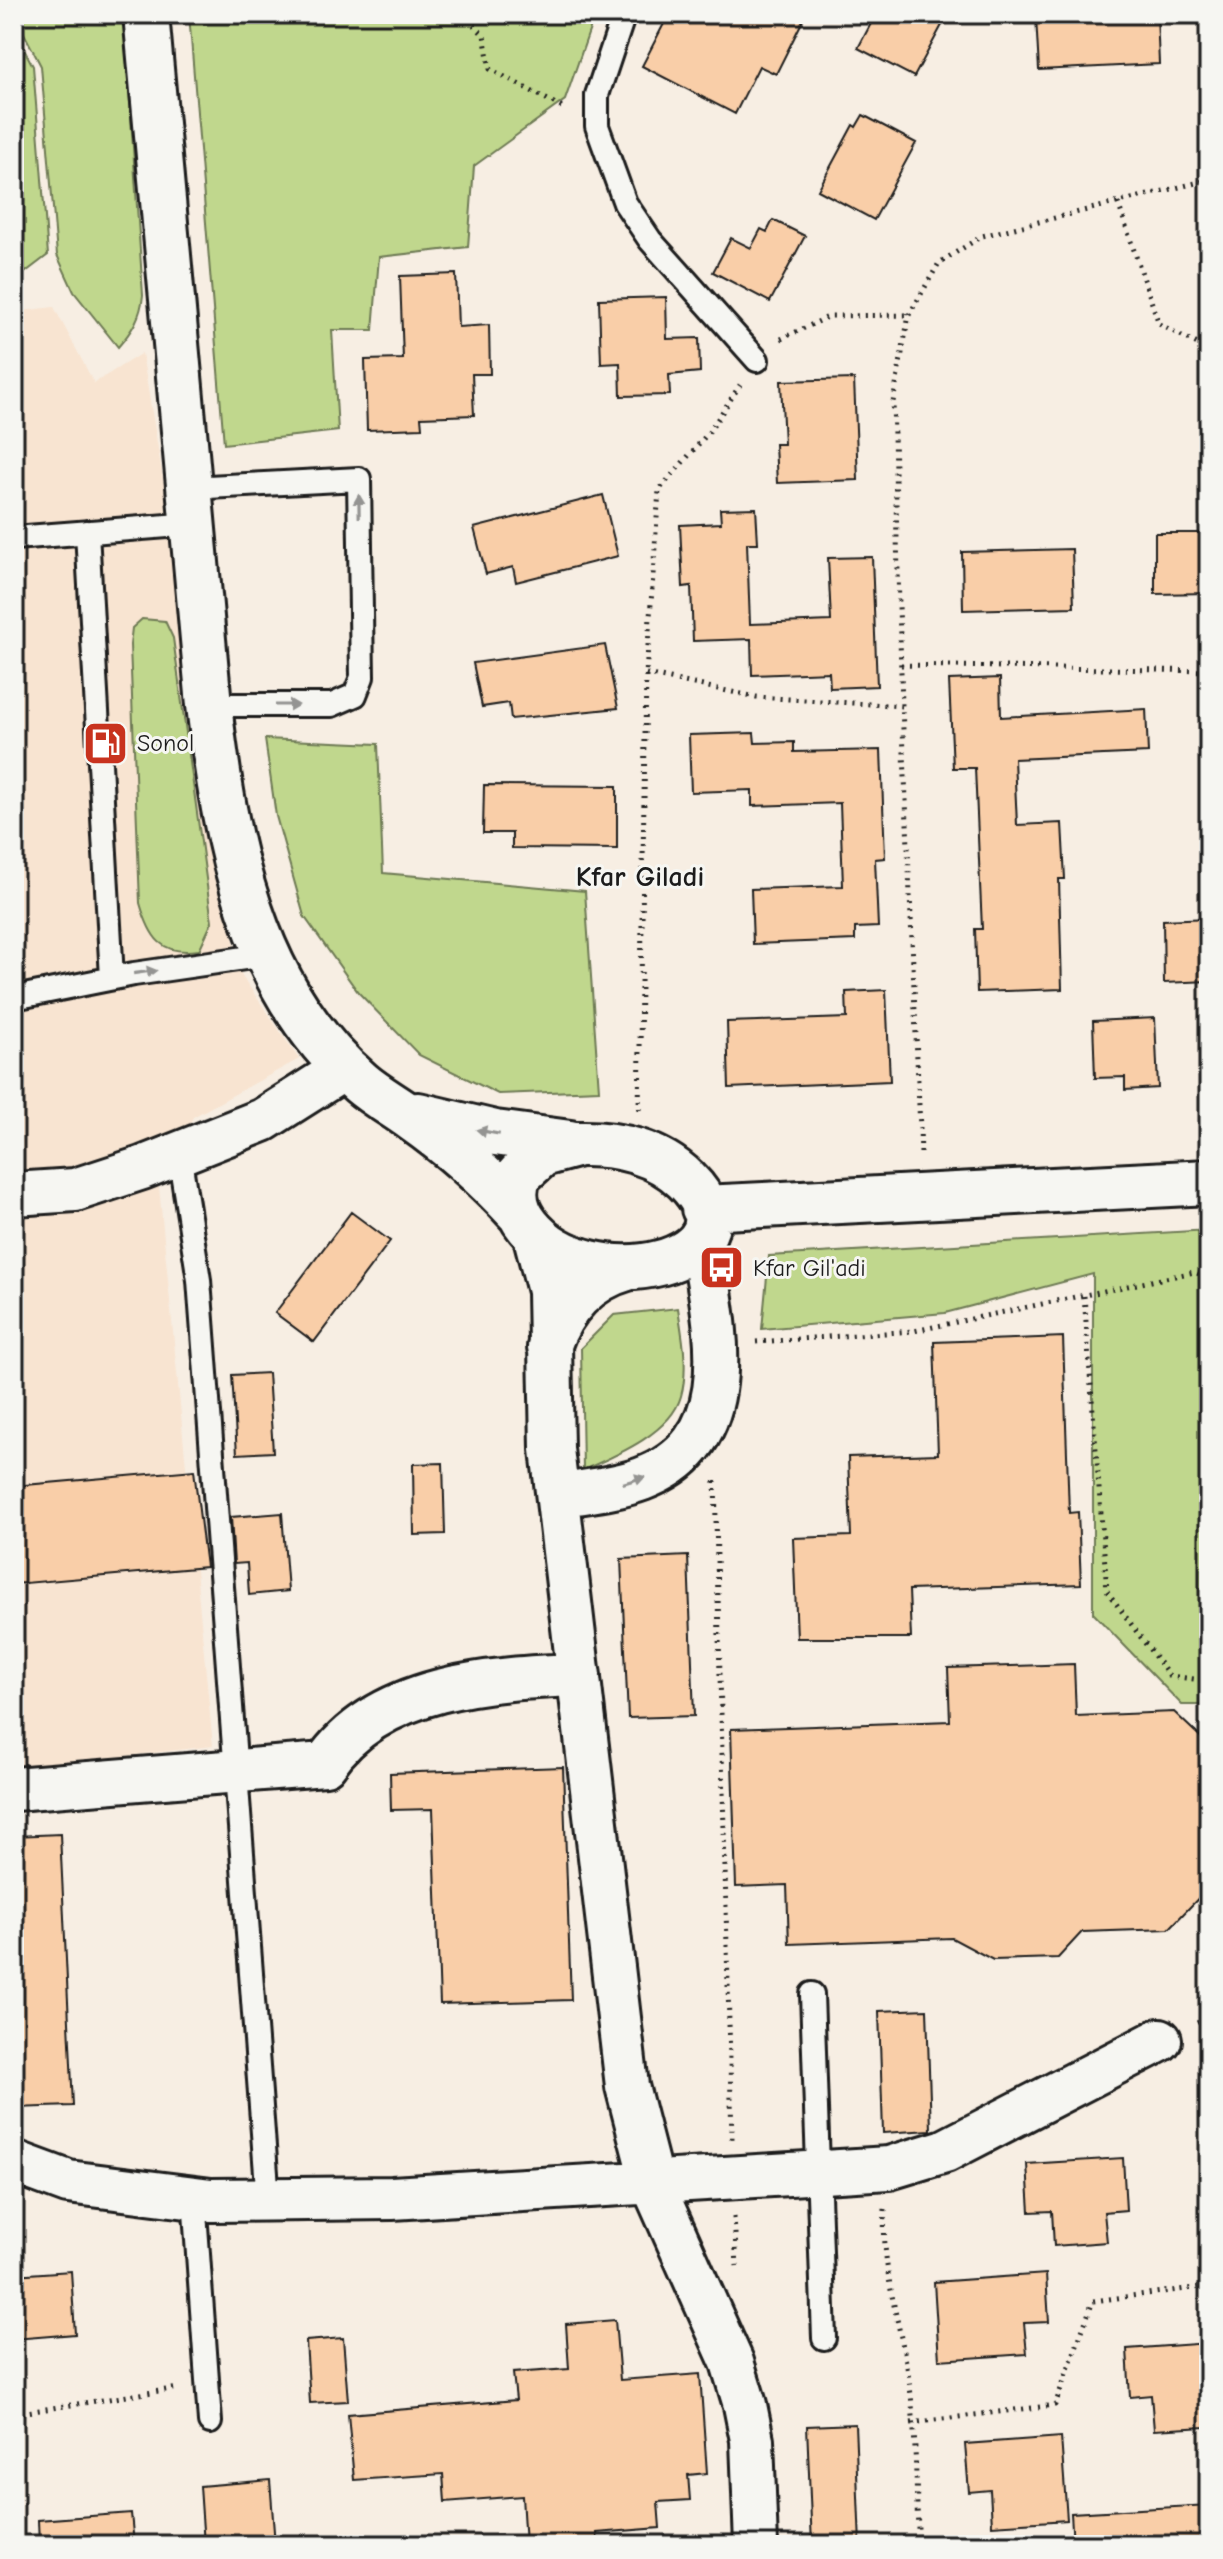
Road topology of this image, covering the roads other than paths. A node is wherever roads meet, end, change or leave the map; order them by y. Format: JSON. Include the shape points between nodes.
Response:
{"nodes":[{"id":1,"x":146,"y":14,"type":"edge"},
{"id":2,"x":624,"y":14,"type":"edge"},
{"id":3,"x":757,"y":360,"type":"road end"},
{"id":4,"x":191,"y":506,"type":"junction"},
{"id":5,"x":87,"y":532,"type":"junction"},
{"id":6,"x":14,"y":538,"type":"edge"},
{"id":7,"x":209,"y":705,"type":"junction"},
{"id":8,"x":266,"y":955,"type":"junction"},
{"id":9,"x":112,"y":978,"type":"junction"},
{"id":10,"x":14,"y":998,"type":"edge"},
{"id":11,"x":345,"y":1068,"type":"junction"},
{"id":12,"x":396,"y":1108,"type":"junction"},
{"id":13,"x":593,"y":1143,"type":"junction"},
{"id":14,"x":179,"y":1153,"type":"junction"},
{"id":15,"x":1209,"y":1182,"type":"edge"},
{"id":16,"x":14,"y":1194,"type":"edge"},
{"id":17,"x":527,"y":1223,"type":"junction"},
{"id":18,"x":702,"y":1223,"type":"junction"},
{"id":19,"x":627,"y":1269,"type":"junction"},
{"id":20,"x":549,"y":1348,"type":"junction"},
{"id":21,"x":558,"y":1496,"type":"junction"},
{"id":22,"x":579,"y":1675,"type":"junction"},
{"id":23,"x":239,"y":1771,"type":"junction"},
{"id":24,"x":14,"y":1789,"type":"edge"},
{"id":25,"x":812,"y":1994,"type":"dead end"},
{"id":26,"x":1160,"y":2040,"type":"dead end"},
{"id":27,"x":14,"y":2162,"type":"edge"},
{"id":28,"x":818,"y":2173,"type":"junction"},
{"id":29,"x":652,"y":2183,"type":"junction"},
{"id":30,"x":194,"y":2198,"type":"junction"},
{"id":31,"x":268,"y":2200,"type":"junction"},
{"id":32,"x":824,"y":2338,"type":"dead end"},
{"id":33,"x":210,"y":2422,"type":"dead end"},
{"id":34,"x":756,"y":2545,"type":"edge"}],
"edges":[{"from":1,"to":4,"type":"street"},
{"from":2,"to":3,"type":"lane","via":[[597,95],[597,126],[625,203],[650,240]]},
{"from":4,"to":5,"type":"lane"},
{"from":4,"to":7,"type":"street"},
{"from":7,"to":4,"type":"lane","one_way":true,"via":[[332,705],[355,695],[362,677],[359,479]]},
{"from":5,"to":6,"type":"lane"},
{"from":5,"to":9,"type":"lane"},
{"from":7,"to":8,"type":"street","via":[[230,841]]},
{"from":9,"to":8,"type":"lane","one_way":true},
{"from":8,"to":11,"type":"street","via":[[309,1028]]},
{"from":9,"to":10,"type":"lane"},
{"from":11,"to":12,"type":"street"},
{"from":11,"to":14,"type":"street","via":[[263,1120]]},
{"from":13,"to":12,"type":"street","one_way":true,"via":[[495,1133]]},
{"from":12,"to":17,"type":"street","via":[[465,1160]]},
{"from":13,"to":17,"type":"street","via":[[553,1149],[524,1167],[515,1184]]},
{"from":13,"to":18,"type":"street","via":[[639,1151],[666,1164],[686,1180]]},
{"from":14,"to":16,"type":"street","via":[[75,1190]]},
{"from":14,"to":23,"type":"lane","via":[[199,1280]]},
{"from":15,"to":18,"type":"street","via":[[923,1197]]},
{"from":17,"to":19,"type":"street","via":[[554,1248],[581,1261]]},
{"from":17,"to":20,"type":"street","via":[[549,1291]]},
{"from":18,"to":19,"type":"street","via":[[687,1252],[667,1263]]},
{"from":21,"to":18,"type":"street","one_way":true,"via":[[641,1479],[686,1452],[703,1430],[713,1400],[715,1345]]},
{"from":19,"to":20,"type":"street","via":[[584,1291]]},
{"from":20,"to":21,"type":"street"},
{"from":21,"to":22,"type":"street"},
{"from":22,"to":23,"type":"street","via":[[502,1680],[427,1695],[368,1720],[325,1764]]},
{"from":22,"to":29,"type":"street","via":[[627,2086]]},
{"from":23,"to":24,"type":"street"},
{"from":23,"to":31,"type":"lane"},
{"from":25,"to":28,"type":"lane"},
{"from":26,"to":28,"type":"street","via":[[945,2151],[889,2168]]},
{"from":27,"to":30,"type":"street","via":[[68,2182]]},
{"from":28,"to":29,"type":"street"},
{"from":28,"to":32,"type":"lane"},
{"from":29,"to":31,"type":"street"},
{"from":29,"to":34,"type":"street","via":[[742,2391],[752,2440]]},
{"from":30,"to":31,"type":"street"},
{"from":30,"to":33,"type":"lane"}]}
